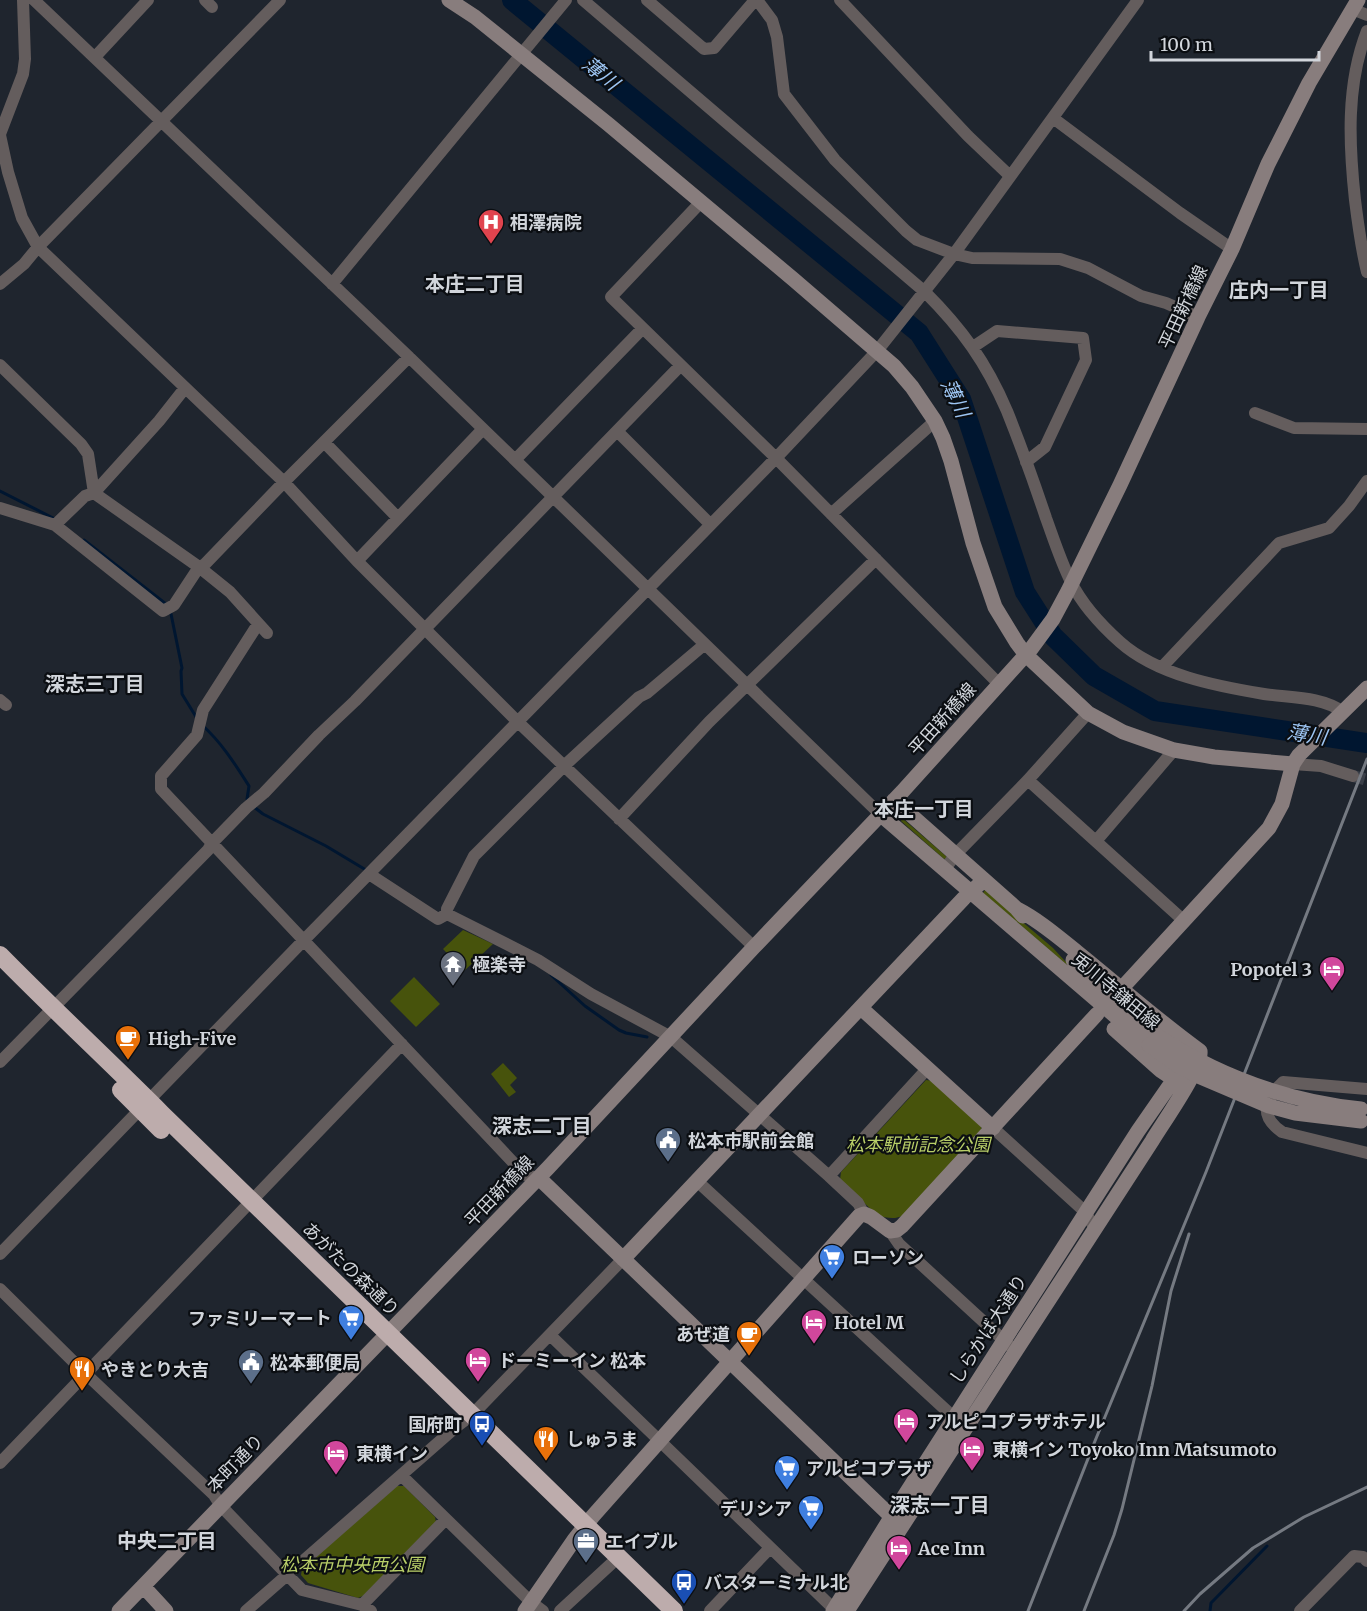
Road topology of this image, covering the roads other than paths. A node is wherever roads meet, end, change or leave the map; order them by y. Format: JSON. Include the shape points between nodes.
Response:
{"nodes":[{"id":1,"x":23,"y":0,"type":"edge"},
{"id":2,"x":34,"y":0,"type":"edge"},
{"id":3,"x":148,"y":0,"type":"edge"},
{"id":4,"x":280,"y":0,"type":"edge"},
{"id":5,"x":449,"y":0,"type":"edge"},
{"id":6,"x":566,"y":0,"type":"edge"},
{"id":7,"x":583,"y":0,"type":"edge"},
{"id":8,"x":647,"y":0,"type":"edge"},
{"id":9,"x":756,"y":0,"type":"edge"},
{"id":10,"x":840,"y":0,"type":"edge"},
{"id":11,"x":1138,"y":0,"type":"edge"},
{"id":12,"x":1355,"y":5,"type":"edge"},
{"id":13,"x":1367,"y":15,"type":"edge"},
{"id":14,"x":1367,"y":31,"type":"edge"},
{"id":15,"x":523,"y":51,"type":"junction"},
{"id":16,"x":95,"y":57,"type":"junction"},
{"id":17,"x":1053,"y":118,"type":"junction"},
{"id":18,"x":161,"y":121,"type":"junction"},
{"id":19,"x":0,"y":134,"type":"edge"},
{"id":20,"x":1010,"y":176,"type":"junction"},
{"id":21,"x":701,"y":202,"type":"junction"},
{"id":22,"x":38,"y":247,"type":"junction"},
{"id":23,"x":1232,"y":249,"type":"junction"},
{"id":24,"x":954,"y":254,"type":"junction"},
{"id":25,"x":1367,"y":272,"type":"edge"},
{"id":26,"x":0,"y":284,"type":"edge"},
{"id":27,"x":332,"y":284,"type":"junction"},
{"id":28,"x":923,"y":295,"type":"junction"},
{"id":29,"x":1198,"y":317,"type":"junction"},
{"id":30,"x":642,"y":329,"type":"junction"},
{"id":31,"x":880,"y":347,"type":"junction"},
{"id":32,"x":973,"y":347,"type":"junction"},
{"id":33,"x":409,"y":357,"type":"junction"},
{"id":34,"x":0,"y":365,"type":"edge"},
{"id":35,"x":680,"y":366,"type":"junction"},
{"id":36,"x":185,"y":388,"type":"junction"},
{"id":37,"x":1255,"y":413,"type":"dead end"},
{"id":38,"x":935,"y":421,"type":"junction"},
{"id":39,"x":483,"y":429,"type":"junction"},
{"id":40,"x":1367,"y":429,"type":"edge"},
{"id":41,"x":617,"y":430,"type":"junction"},
{"id":42,"x":324,"y":442,"type":"junction"},
{"id":43,"x":776,"y":458,"type":"junction"},
{"id":44,"x":515,"y":460,"type":"junction"},
{"id":45,"x":1026,"y":462,"type":"junction"},
{"id":46,"x":1367,"y":481,"type":"edge"},
{"id":47,"x":284,"y":482,"type":"junction"},
{"id":48,"x":94,"y":493,"type":"junction"},
{"id":49,"x":553,"y":496,"type":"junction"},
{"id":50,"x":0,"y":508,"type":"edge"},
{"id":51,"x":831,"y":514,"type":"junction"},
{"id":52,"x":398,"y":518,"type":"junction"},
{"id":53,"x":58,"y":522,"type":"junction"},
{"id":54,"x":710,"y":524,"type":"junction"},
{"id":55,"x":876,"y":559,"type":"junction"},
{"id":56,"x":357,"y":561,"type":"junction"},
{"id":57,"x":199,"y":567,"type":"junction"},
{"id":58,"x":1070,"y":587,"type":"junction"},
{"id":59,"x":649,"y":588,"type":"junction"},
{"id":60,"x":424,"y":628,"type":"junction"},
{"id":61,"x":705,"y":644,"type":"junction"},
{"id":62,"x":1029,"y":652,"type":"junction"},
{"id":63,"x":1162,"y":668,"type":"junction"},
{"id":64,"x":746,"y":684,"type":"junction"},
{"id":65,"x":1000,"y":685,"type":"junction"},
{"id":66,"x":1367,"y":688,"type":"edge"},
{"id":67,"x":1088,"y":713,"type":"junction"},
{"id":68,"x":1342,"y":713,"type":"junction"},
{"id":69,"x":518,"y":722,"type":"junction"},
{"id":70,"x":1174,"y":750,"type":"junction"},
{"id":71,"x":1296,"y":760,"type":"junction"},
{"id":72,"x":564,"y":766,"type":"junction"},
{"id":73,"x":1353,"y":776,"type":"tunnel mouth"},
{"id":74,"x":1028,"y":780,"type":"junction"},
{"id":75,"x":894,"y":800,"type":"junction"},
{"id":76,"x":880,"y":814,"type":"junction"},
{"id":77,"x":619,"y":819,"type":"junction"},
{"id":78,"x":1096,"y":841,"type":"junction"},
{"id":79,"x":212,"y":843,"type":"junction"},
{"id":80,"x":955,"y":855,"type":"junction"},
{"id":81,"x":945,"y":869,"type":"junction"},
{"id":82,"x":371,"y":872,"type":"junction"},
{"id":83,"x":983,"y":880,"type":"junction"},
{"id":84,"x":970,"y":892,"type":"junction"},
{"id":85,"x":1017,"y":909,"type":"junction"},
{"id":86,"x":444,"y":916,"type":"junction"},
{"id":87,"x":1183,"y":920,"type":"junction"},
{"id":88,"x":1012,"y":928,"type":"junction"},
{"id":89,"x":304,"y":940,"type":"junction"},
{"id":90,"x":754,"y":947,"type":"junction"},
{"id":91,"x":0,"y":955,"type":"edge"},
{"id":92,"x":0,"y":971,"type":"edge"},
{"id":93,"x":1122,"y":988,"type":"junction"},
{"id":94,"x":861,"y":1008,"type":"junction"},
{"id":95,"x":49,"y":1012,"type":"junction"},
{"id":96,"x":1097,"y":1014,"type":"junction"},
{"id":97,"x":671,"y":1037,"type":"junction"},
{"id":98,"x":1153,"y":1040,"type":"junction"},
{"id":99,"x":402,"y":1044,"type":"junction"},
{"id":100,"x":0,"y":1062,"type":"edge"},
{"id":101,"x":927,"y":1069,"type":"junction"},
{"id":102,"x":1180,"y":1083,"type":"junction"},
{"id":103,"x":1367,"y":1089,"type":"edge"},
{"id":104,"x":144,"y":1105,"type":"junction"},
{"id":105,"x":1165,"y":1105,"type":"junction"},
{"id":106,"x":760,"y":1115,"type":"junction"},
{"id":107,"x":1364,"y":1115,"type":"edge"},
{"id":108,"x":993,"y":1128,"type":"junction"},
{"id":109,"x":1367,"y":1153,"type":"edge"},
{"id":110,"x":829,"y":1176,"type":"junction"},
{"id":111,"x":539,"y":1178,"type":"junction"},
{"id":112,"x":697,"y":1181,"type":"junction"},
{"id":113,"x":247,"y":1205,"type":"junction"},
{"id":114,"x":864,"y":1214,"type":"junction"},
{"id":115,"x":1086,"y":1214,"type":"junction"},
{"id":116,"x":1095,"y":1228,"type":"junction"},
{"id":117,"x":890,"y":1231,"type":"junction"},
{"id":118,"x":0,"y":1254,"type":"edge"},
{"id":119,"x":622,"y":1259,"type":"junction"},
{"id":120,"x":803,"y":1278,"type":"junction"},
{"id":121,"x":0,"y":1289,"type":"edge"},
{"id":122,"x":550,"y":1335,"type":"junction"},
{"id":123,"x":384,"y":1337,"type":"junction"},
{"id":124,"x":1010,"y":1345,"type":"junction"},
{"id":125,"x":730,"y":1361,"type":"junction"},
{"id":126,"x":86,"y":1374,"type":"junction"},
{"id":127,"x":467,"y":1419,"type":"junction"},
{"id":128,"x":960,"y":1423,"type":"junction"},
{"id":129,"x":659,"y":1440,"type":"junction"},
{"id":130,"x":0,"y":1463,"type":"edge"},
{"id":131,"x":402,"y":1476,"type":"junction"},
{"id":132,"x":221,"y":1506,"type":"junction"},
{"id":133,"x":446,"y":1519,"type":"junction"},
{"id":134,"x":897,"y":1521,"type":"junction"},
{"id":135,"x":582,"y":1529,"type":"junction"},
{"id":136,"x":770,"y":1548,"type":"junction"},
{"id":137,"x":1367,"y":1561,"type":"edge"},
{"id":138,"x":610,"y":1564,"type":"junction"},
{"id":139,"x":288,"y":1574,"type":"junction"},
{"id":140,"x":143,"y":1586,"type":"junction"},
{"id":141,"x":366,"y":1608,"type":"edge"},
{"id":142,"x":533,"y":1608,"type":"edge"},
{"id":143,"x":838,"y":1610,"type":"edge"},
{"id":144,"x":119,"y":1611,"type":"edge"},
{"id":145,"x":166,"y":1611,"type":"edge"},
{"id":146,"x":246,"y":1611,"type":"edge"},
{"id":147,"x":560,"y":1611,"type":"edge"},
{"id":148,"x":660,"y":1611,"type":"edge"},
{"id":149,"x":675,"y":1611,"type":"edge"},
{"id":150,"x":710,"y":1611,"type":"edge"},
{"id":151,"x":1300,"y":1611,"type":"edge"}],
"edges":[{"from":1,"to":19,"type":"street","via":[[23,74]]},
{"from":2,"to":16,"type":"street"},
{"from":3,"to":16,"type":"street"},
{"from":4,"to":18,"type":"street"},
{"from":5,"to":15,"type":"street"},
{"from":6,"to":15,"type":"street"},
{"from":7,"to":28,"type":"street"},
{"from":8,"to":9,"type":"street","via":[[704,49],[714,48]]},
{"from":9,"to":24,"type":"street","via":[[772,20],[784,94],[835,160],[906,231]]},
{"from":10,"to":20,"type":"street"},
{"from":11,"to":17,"type":"street"},
{"from":12,"to":13,"type":"street"},
{"from":12,"to":23,"type":"street","name":"平田新橋線","via":[[1268,164]]},
{"from":14,"to":25,"type":"street","via":[[1353,86],[1350,123],[1356,208]]},
{"from":15,"to":21,"type":"street"},
{"from":15,"to":27,"type":"street"},
{"from":16,"to":18,"type":"street"},
{"from":17,"to":20,"type":"street"},
{"from":17,"to":23,"type":"street"},
{"from":18,"to":22,"type":"street"},
{"from":18,"to":27,"type":"street"},
{"from":19,"to":22,"type":"street","via":[[22,218]]},
{"from":20,"to":24,"type":"street"},
{"from":21,"to":30,"type":"street","via":[[611,297]]},
{"from":21,"to":31,"type":"street"},
{"from":22,"to":26,"type":"street"},
{"from":22,"to":36,"type":"street"},
{"from":23,"to":29,"type":"street","name":"平田新橋線"},
{"from":24,"to":28,"type":"street"},
{"from":24,"to":29,"type":"street","via":[[972,258],[1060,259]]},
{"from":27,"to":33,"type":"street"},
{"from":28,"to":31,"type":"street"},
{"from":28,"to":32,"type":"street","via":[[946,313]]},
{"from":29,"to":58,"type":"street","name":"平田新橋線"},
{"from":30,"to":35,"type":"street"},
{"from":30,"to":44,"type":"street"},
{"from":31,"to":38,"type":"street"},
{"from":31,"to":43,"type":"street"},
{"from":32,"to":45,"type":"street","via":[[1006,409]]},
{"from":32,"to":45,"type":"street","via":[[997,331],[1083,338],[1086,360],[1045,447]]},
{"from":33,"to":39,"type":"street"},
{"from":33,"to":42,"type":"street"},
{"from":34,"to":48,"type":"street","via":[[81,444],[88,454]]},
{"from":35,"to":41,"type":"street"},
{"from":35,"to":43,"type":"street"},
{"from":36,"to":47,"type":"street"},
{"from":36,"to":48,"type":"street"},
{"from":37,"to":40,"type":"street","via":[[1294,428]]},
{"from":38,"to":51,"type":"street"},
{"from":38,"to":62,"type":"street","via":[[995,607],[1017,644]]},
{"from":39,"to":44,"type":"street"},
{"from":39,"to":52,"type":"street"},
{"from":41,"to":49,"type":"street"},
{"from":41,"to":54,"type":"street"},
{"from":42,"to":47,"type":"street"},
{"from":42,"to":52,"type":"street"},
{"from":43,"to":51,"type":"street"},
{"from":43,"to":54,"type":"street"},
{"from":44,"to":49,"type":"street"},
{"from":45,"to":58,"type":"street"},
{"from":46,"to":63,"type":"street","via":[[1329,528],[1279,543]]},
{"from":47,"to":56,"type":"street"},
{"from":47,"to":57,"type":"street"},
{"from":48,"to":53,"type":"street","via":[[85,496]]},
{"from":48,"to":57,"type":"street"},
{"from":49,"to":59,"type":"street"},
{"from":49,"to":60,"type":"street"},
{"from":50,"to":53,"type":"street"},
{"from":51,"to":55,"type":"street"},
{"from":52,"to":56,"type":"street"},
{"from":53,"to":57,"type":"street","via":[[163,611],[171,607]]},
{"from":54,"to":59,"type":"street"},
{"from":55,"to":64,"type":"street"},
{"from":55,"to":65,"type":"street"},
{"from":56,"to":60,"type":"street"},
{"from":57,"to":79,"type":"street","via":[[230,592],[263,628],[203,710],[196,735],[160,776],[161,789]]},
{"from":58,"to":62,"type":"street","name":"平田新橋線"},
{"from":58,"to":63,"type":"street","via":[[1121,643]]},
{"from":59,"to":61,"type":"street"},
{"from":59,"to":69,"type":"street"},
{"from":60,"to":69,"type":"street"},
{"from":60,"to":79,"type":"street"},
{"from":61,"to":64,"type":"street"},
{"from":61,"to":72,"type":"street","via":[[639,697]]},
{"from":62,"to":65,"type":"street","name":"平田新橋線"},
{"from":62,"to":67,"type":"street"},
{"from":63,"to":68,"type":"street","via":[[1264,694],[1333,705]]},
{"from":64,"to":76,"type":"street"},
{"from":64,"to":77,"type":"street"},
{"from":65,"to":75,"type":"street","name":"平田新橋線"},
{"from":66,"to":68,"type":"street"},
{"from":67,"to":70,"type":"street","via":[[1123,732]]},
{"from":67,"to":74,"type":"street"},
{"from":68,"to":71,"type":"street"},
{"from":69,"to":72,"type":"street"},
{"from":69,"to":82,"type":"street"},
{"from":70,"to":71,"type":"street","via":[[1214,757]]},
{"from":70,"to":78,"type":"street"},
{"from":71,"to":73,"type":"street"},
{"from":71,"to":87,"type":"street","via":[[1282,804],[1269,828]]},
{"from":72,"to":77,"type":"street"},
{"from":72,"to":86,"type":"street","via":[[474,856]]},
{"from":74,"to":78,"type":"street"},
{"from":74,"to":80,"type":"street"},
{"from":75,"to":76,"type":"street","name":"平田新橋線"},
{"from":75,"to":80,"type":"street","name":"兎川寺鎌田線"},
{"from":76,"to":81,"type":"street","name":"兎川寺鎌田線"},
{"from":76,"to":90,"type":"street","name":"平田新橋線"},
{"from":77,"to":90,"type":"street"},
{"from":78,"to":87,"type":"street"},
{"from":79,"to":89,"type":"street"},
{"from":79,"to":95,"type":"street"},
{"from":80,"to":81,"type":"street"},
{"from":80,"to":83,"type":"street","name":"兎川寺鎌田線"},
{"from":81,"to":84,"type":"street","name":"兎川寺鎌田線"},
{"from":82,"to":86,"type":"street","via":[[438,919]]},
{"from":82,"to":89,"type":"street"},
{"from":83,"to":84,"type":"street"},
{"from":83,"to":85,"type":"street","name":"兎川寺鎌田線"},
{"from":84,"to":88,"type":"street","name":"兎川寺鎌田線"},
{"from":84,"to":94,"type":"street"},
{"from":85,"to":93,"type":"street","via":[[1046,927]]},
{"from":85,"to":98,"type":"street","name":"兎川寺鎌田線"},
{"from":86,"to":97,"type":"street","via":[[538,960]]},
{"from":87,"to":93,"type":"street"},
{"from":88,"to":96,"type":"street"},
{"from":88,"to":98,"type":"street","name":"兎川寺鎌田線"},
{"from":89,"to":99,"type":"street"},
{"from":89,"to":104,"type":"street"},
{"from":90,"to":97,"type":"street","name":"平田新橋線"},
{"from":91,"to":95,"type":"highway","name":"あがたの森通り"},
{"from":92,"to":95,"type":"highway","name":"あがたの森通り"},
{"from":93,"to":102,"type":"street","via":[[1200,1051],[1201,1056]]},
{"from":94,"to":101,"type":"street"},
{"from":94,"to":106,"type":"street"},
{"from":95,"to":100,"type":"street"},
{"from":95,"to":104,"type":"highway","name":"あがたの森通り"},
{"from":96,"to":102,"type":"street"},
{"from":96,"to":108,"type":"street"},
{"from":97,"to":106,"type":"street"},
{"from":97,"to":111,"type":"street","name":"平田新橋線"},
{"from":98,"to":107,"type":"street","name":"兎川寺鎌田線","bridge":true,"via":[[1250,1084]]},
{"from":99,"to":111,"type":"street","via":[[525,1175]]},
{"from":99,"to":113,"type":"street"},
{"from":101,"to":108,"type":"street"},
{"from":101,"to":110,"type":"street"},
{"from":102,"to":105,"type":"street"},
{"from":103,"to":109,"type":"street","via":[[1283,1082],[1268,1098],[1266,1110],[1272,1125],[1282,1132]]},
{"from":104,"to":113,"type":"highway","name":"あがたの森通り"},
{"from":104,"to":118,"type":"street"},
{"from":105,"to":115,"type":"street","name":"しらかば大通り"},
{"from":105,"to":116,"type":"street","name":"しらかば大通り"},
{"from":106,"to":110,"type":"street"},
{"from":106,"to":112,"type":"street"},
{"from":108,"to":115,"type":"street"},
{"from":108,"to":117,"type":"street","via":[[903,1226]]},
{"from":110,"to":114,"type":"street","via":[[858,1203]]},
{"from":111,"to":119,"type":"street"},
{"from":111,"to":123,"type":"street","name":"平田新橋線"},
{"from":112,"to":119,"type":"street"},
{"from":112,"to":120,"type":"street"},
{"from":113,"to":123,"type":"highway","name":"あがたの森通り"},
{"from":113,"to":126,"type":"street"},
{"from":114,"to":117,"type":"street"},
{"from":114,"to":120,"type":"street"},
{"from":115,"to":116,"type":"street"},
{"from":115,"to":124,"type":"street","name":"しらかば大通り"},
{"from":116,"to":124,"type":"street","name":"しらかば大通り"},
{"from":117,"to":124,"type":"street","via":[[899,1244]]},
{"from":119,"to":122,"type":"street"},
{"from":119,"to":125,"type":"street"},
{"from":120,"to":125,"type":"street"},
{"from":120,"to":128,"type":"street"},
{"from":121,"to":126,"type":"street"},
{"from":122,"to":127,"type":"street"},
{"from":122,"to":129,"type":"street"},
{"from":123,"to":127,"type":"highway","name":"あがたの森通り"},
{"from":123,"to":132,"type":"street","name":"本町通り"},
{"from":124,"to":128,"type":"street","name":"しらかば大通り"},
{"from":125,"to":129,"type":"street"},
{"from":125,"to":134,"type":"street"},
{"from":126,"to":130,"type":"street"},
{"from":126,"to":132,"type":"street"},
{"from":127,"to":131,"type":"street"},
{"from":127,"to":135,"type":"highway","name":"あがたの森通り"},
{"from":128,"to":134,"type":"street","name":"しらかば大通り"},
{"from":129,"to":135,"type":"street"},
{"from":129,"to":136,"type":"street"},
{"from":131,"to":133,"type":"street"},
{"from":131,"to":139,"type":"street"},
{"from":132,"to":139,"type":"street"},
{"from":132,"to":140,"type":"street","name":"本町通り"},
{"from":133,"to":141,"type":"street"},
{"from":133,"to":142,"type":"street"},
{"from":134,"to":143,"type":"street","name":"しらかば大通り"},
{"from":135,"to":138,"type":"highway","name":"あがたの森通り"},
{"from":135,"to":142,"type":"street"},
{"from":135,"to":149,"type":"highway","name":"あがたの森通り"},
{"from":136,"to":143,"type":"street"},
{"from":136,"to":150,"type":"street"},
{"from":137,"to":151,"type":"street","via":[[1354,1556]]},
{"from":138,"to":147,"type":"street"},
{"from":138,"to":148,"type":"highway","name":"あがたの森通り"},
{"from":139,"to":141,"type":"street","via":[[302,1590]]},
{"from":139,"to":146,"type":"street"},
{"from":140,"to":144,"type":"street","name":"本町通り"},
{"from":140,"to":145,"type":"street"}]}
